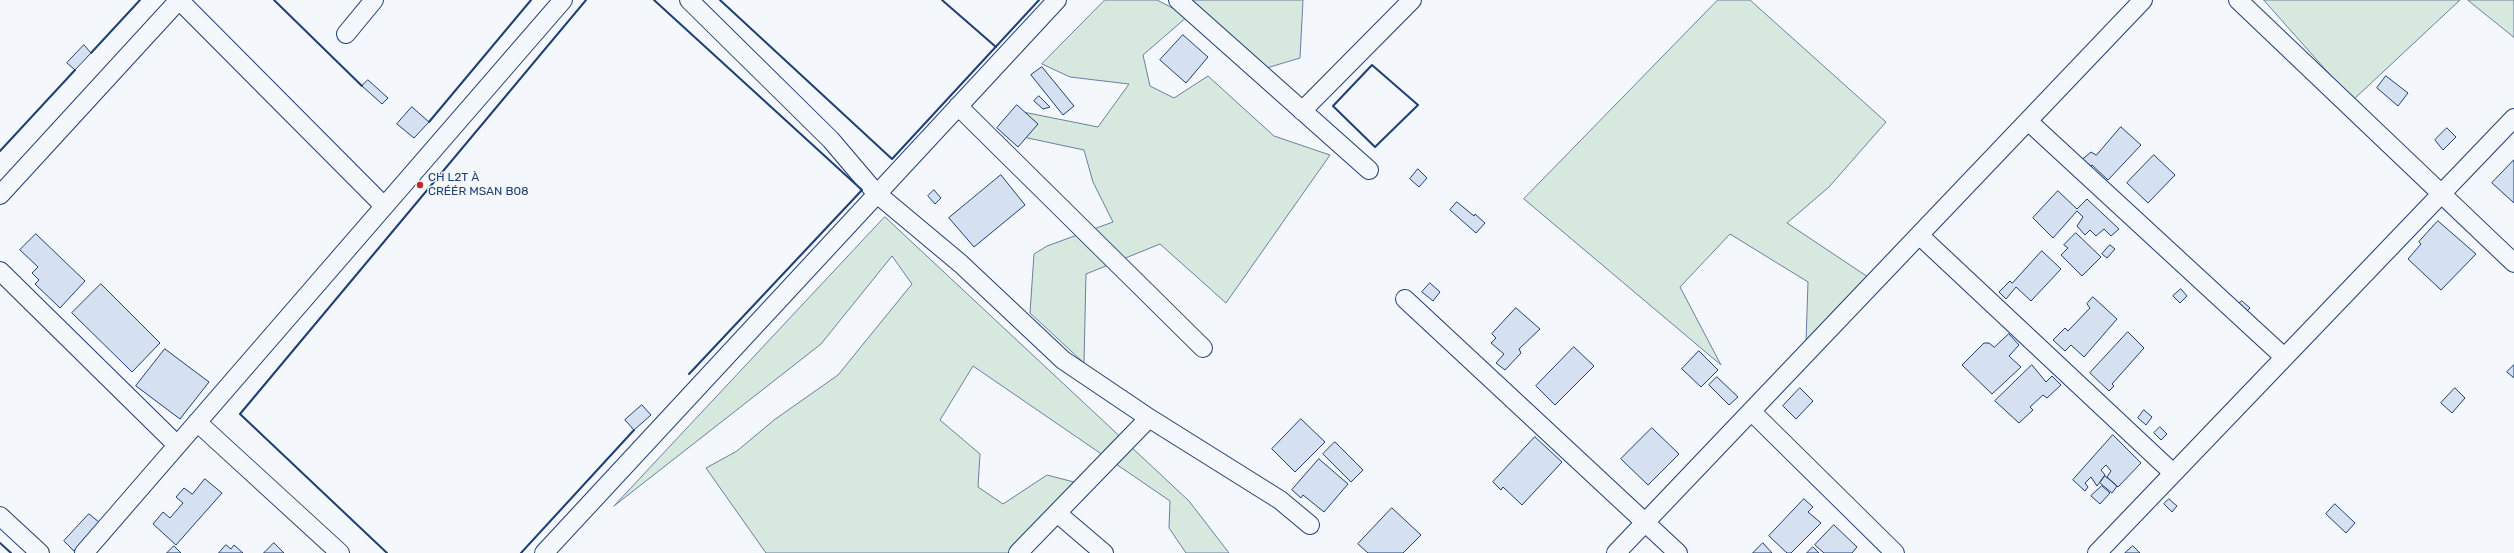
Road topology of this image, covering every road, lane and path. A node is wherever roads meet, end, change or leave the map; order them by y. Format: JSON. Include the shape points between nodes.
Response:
{"nodes":[{"id":1,"x":179,"y":0,"type":"edge"},
{"id":2,"x":374,"y":0,"type":"edge"},
{"id":3,"x":563,"y":0,"type":"edge"},
{"id":4,"x":689,"y":0,"type":"edge"},
{"id":5,"x":1057,"y":0,"type":"edge"},
{"id":6,"x":1178,"y":0,"type":"edge"},
{"id":7,"x":1412,"y":0,"type":"edge"},
{"id":8,"x":2143,"y":0,"type":"edge"},
{"id":9,"x":2238,"y":0,"type":"edge"},
{"id":10,"x":346,"y":34,"type":"dead end"},
{"id":11,"x":958,"y":106,"type":"junction"},
{"id":12,"x":1302,"y":111,"type":"junction"},
{"id":13,"x":2514,"y":118,"type":"edge"},
{"id":14,"x":2028,"y":121,"type":"junction"},
{"id":15,"x":1369,"y":170,"type":"dead end"},
{"id":16,"x":876,"y":193,"type":"junction"},
{"id":17,"x":2441,"y":194,"type":"junction"},
{"id":18,"x":0,"y":195,"type":"edge"},
{"id":19,"x":384,"y":206,"type":"junction"},
{"id":20,"x":1919,"y":235,"type":"junction"},
{"id":21,"x":2514,"y":263,"type":"edge"},
{"id":22,"x":0,"y":271,"type":"edge"},
{"id":23,"x":1405,"y":298,"type":"dead end"},
{"id":24,"x":1203,"y":348,"type":"dead end"},
{"id":25,"x":2284,"y":357,"type":"junction"},
{"id":26,"x":1751,"y":411,"type":"junction"},
{"id":27,"x":1149,"y":418,"type":"junction"},
{"id":28,"x":197,"y":422,"type":"junction"},
{"id":29,"x":177,"y":446,"type":"junction"},
{"id":30,"x":2173,"y":473,"type":"junction"},
{"id":31,"x":1057,"y":513,"type":"junction"},
{"id":32,"x":0,"y":516,"type":"edge"},
{"id":33,"x":1646,"y":522,"type":"junction"},
{"id":34,"x":1310,"y":525,"type":"dead end"},
{"id":35,"x":40,"y":553,"type":"edge"},
{"id":36,"x":84,"y":553,"type":"edge"},
{"id":37,"x":340,"y":553,"type":"edge"},
{"id":38,"x":544,"y":553,"type":"edge"},
{"id":39,"x":1018,"y":553,"type":"edge"},
{"id":40,"x":1104,"y":553,"type":"edge"},
{"id":41,"x":1616,"y":553,"type":"edge"},
{"id":42,"x":1678,"y":553,"type":"edge"},
{"id":43,"x":1895,"y":553,"type":"edge"},
{"id":44,"x":2097,"y":553,"type":"edge"}],
"edges":[{"from":1,"to":18,"type":"street"},
{"from":1,"to":19,"type":"street"},
{"from":2,"to":10,"type":"street"},
{"from":3,"to":19,"type":"street"},
{"from":4,"to":16,"type":"street","via":[[831,140]]},
{"from":5,"to":11,"type":"street"},
{"from":6,"to":12,"type":"street"},
{"from":7,"to":12,"type":"street"},
{"from":8,"to":14,"type":"street"},
{"from":9,"to":17,"type":"street"},
{"from":11,"to":16,"type":"street"},
{"from":11,"to":24,"type":"street"},
{"from":12,"to":15,"type":"street"},
{"from":13,"to":17,"type":"street"},
{"from":14,"to":20,"type":"street"},
{"from":14,"to":25,"type":"street"},
{"from":16,"to":27,"type":"street","via":[[960,264],[1063,360]]},
{"from":16,"to":38,"type":"street"},
{"from":17,"to":21,"type":"street"},
{"from":17,"to":25,"type":"street"},
{"from":19,"to":28,"type":"street"},
{"from":20,"to":26,"type":"street"},
{"from":20,"to":30,"type":"street"},
{"from":22,"to":29,"type":"street"},
{"from":23,"to":33,"type":"street"},
{"from":25,"to":30,"type":"street"},
{"from":26,"to":33,"type":"street"},
{"from":26,"to":43,"type":"street"},
{"from":27,"to":31,"type":"street"},
{"from":27,"to":34,"type":"street","via":[[1280,500]]},
{"from":28,"to":29,"type":"street"},
{"from":28,"to":37,"type":"street"},
{"from":29,"to":36,"type":"street"},
{"from":30,"to":44,"type":"street"},
{"from":31,"to":39,"type":"street"},
{"from":31,"to":40,"type":"street"},
{"from":32,"to":35,"type":"street"},
{"from":33,"to":41,"type":"street"},
{"from":33,"to":42,"type":"street"}]}
